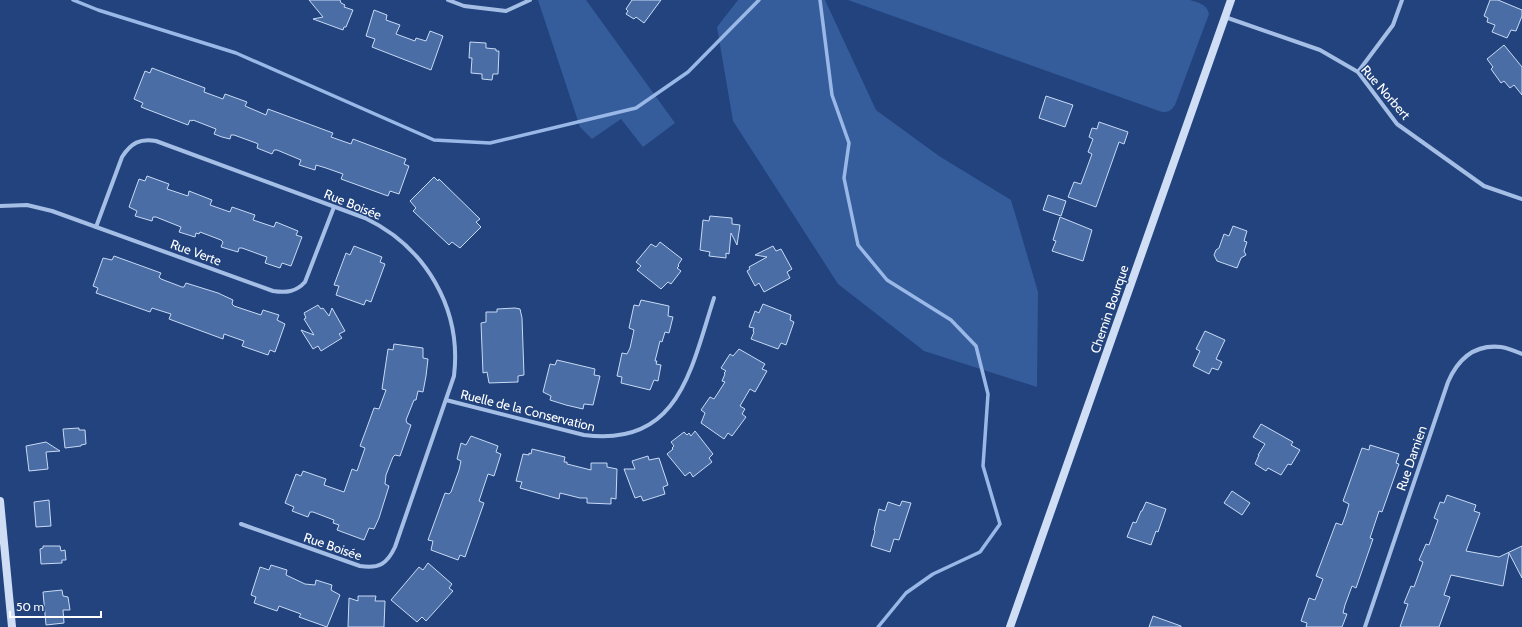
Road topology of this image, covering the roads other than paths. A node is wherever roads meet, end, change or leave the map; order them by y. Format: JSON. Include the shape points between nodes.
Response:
{"nodes":[{"id":1,"x":448,"y":0,"type":"edge"},
{"id":2,"x":530,"y":0,"type":"edge"},
{"id":3,"x":1231,"y":0,"type":"edge"},
{"id":4,"x":1402,"y":0,"type":"edge"},
{"id":5,"x":1224,"y":17,"type":"junction"},
{"id":6,"x":1358,"y":72,"type":"junction"},
{"id":7,"x":1522,"y":199,"type":"edge"},
{"id":8,"x":0,"y":206,"type":"edge"},
{"id":9,"x":334,"y":207,"type":"junction"},
{"id":10,"x":96,"y":227,"type":"junction"},
{"id":11,"x":714,"y":298,"type":"dead end"},
{"id":12,"x":1522,"y":354,"type":"edge"},
{"id":13,"x":446,"y":400,"type":"junction"},
{"id":14,"x":0,"y":501,"type":"edge"},
{"id":15,"x":241,"y":524,"type":"dead end"},
{"id":16,"x":12,"y":627,"type":"edge"},
{"id":17,"x":1010,"y":627,"type":"edge"},
{"id":18,"x":1365,"y":627,"type":"edge"}],
"edges":[{"from":1,"to":2,"type":"street","via":[[464,6],[506,11]]},
{"from":3,"to":5,"type":"street","name":"Chemin Bourque"},
{"from":4,"to":6,"type":"street","via":[[1393,25]]},
{"from":5,"to":6,"type":"street","name":"Rue Norbert","via":[[1320,50]]},
{"from":5,"to":17,"type":"street","name":"Chemin Bourque"},
{"from":6,"to":7,"type":"street","name":"Rue Norbert","via":[[1397,124],[1484,186]]},
{"from":8,"to":10,"type":"street","name":"Rue Verte","via":[[38,207]]},
{"from":9,"to":10,"type":"street","name":"Rue Verte","via":[[305,282],[288,292],[273,291]]},
{"from":9,"to":10,"type":"street","name":"Rue Boisée","via":[[156,141],[142,140],[131,145],[122,157]]},
{"from":9,"to":13,"type":"street","name":"Rue Boisée","via":[[365,218],[392,233],[415,254],[432,276],[449,312],[454,338],[455,366]]},
{"from":11,"to":13,"type":"street","name":"Ruelle de la Conservation","via":[[684,387],[660,416],[633,433],[601,438],[584,435]]},
{"from":12,"to":18,"type":"street","name":"Rue Damien","via":[[1502,347],[1487,347],[1462,358],[1453,369]]},
{"from":13,"to":15,"type":"street","name":"Rue Boisée","via":[[395,547],[382,565],[360,566]]},
{"from":14,"to":16,"type":"street"}]}
